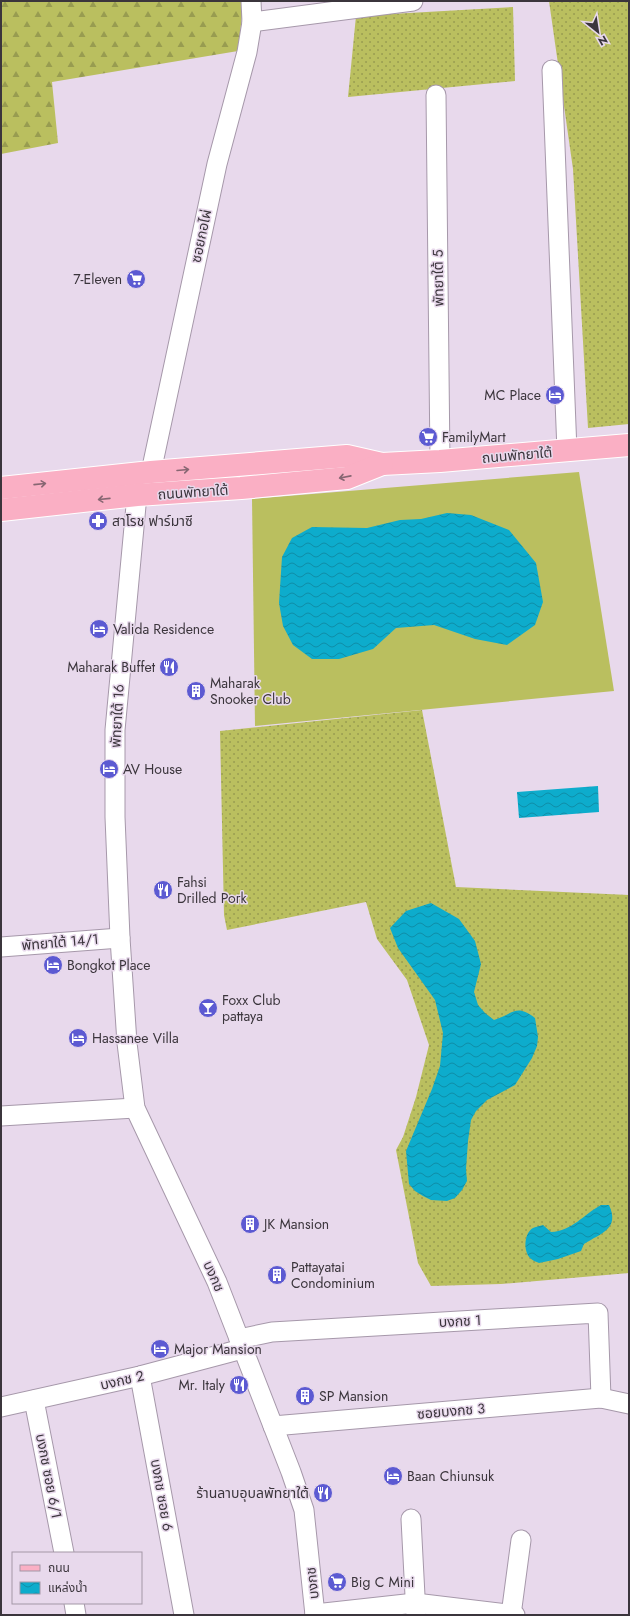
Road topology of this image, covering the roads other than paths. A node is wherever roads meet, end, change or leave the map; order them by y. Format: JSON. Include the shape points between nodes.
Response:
{"nodes":[{"id":1,"x":251,"y":1,"type":"edge"},
{"id":2,"x":413,"y":1,"type":"edge"},
{"id":3,"x":252,"y":22,"type":"junction"},
{"id":4,"x":552,"y":70,"type":"dead end"},
{"id":5,"x":436,"y":96,"type":"dead end"},
{"id":6,"x":629,"y":445,"type":"edge"},
{"id":7,"x":567,"y":451,"type":"junction"},
{"id":8,"x":440,"y":461,"type":"junction"},
{"id":9,"x":382,"y":464,"type":"junction"},
{"id":10,"x":151,"y":472,"type":"junction"},
{"id":11,"x":1,"y":488,"type":"edge"},
{"id":12,"x":137,"y":495,"type":"junction"},
{"id":13,"x":1,"y":510,"type":"edge"},
{"id":14,"x":120,"y":938,"type":"junction"},
{"id":15,"x":1,"y":947,"type":"edge"},
{"id":16,"x":135,"y":1108,"type":"junction"},
{"id":17,"x":1,"y":1116,"type":"edge"},
{"id":18,"x":240,"y":1344,"type":"junction"},
{"id":19,"x":140,"y":1376,"type":"junction"},
{"id":20,"x":601,"y":1398,"type":"junction"},
{"id":21,"x":34,"y":1400,"type":"junction"},
{"id":22,"x":629,"y":1404,"type":"edge"},
{"id":23,"x":1,"y":1408,"type":"edge"},
{"id":24,"x":273,"y":1426,"type":"junction"},
{"id":25,"x":411,"y":1519,"type":"dead end"},
{"id":26,"x":521,"y":1540,"type":"dead end"},
{"id":27,"x":64,"y":1552,"type":"edge"},
{"id":28,"x":74,"y":1604,"type":"edge"},
{"id":29,"x":416,"y":1609,"type":"edge"},
{"id":30,"x":315,"y":1614,"type":"edge"},
{"id":31,"x":513,"y":1614,"type":"edge"},
{"id":32,"x":76,"y":1615,"type":"edge"},
{"id":33,"x":184,"y":1615,"type":"edge"}],
"edges":[{"from":1,"to":3,"type":"street","name":"ซอยกอไผ่"},
{"from":2,"to":3,"type":"street"},
{"from":3,"to":10,"type":"street","name":"ซอยกอไผ่","via":[[247,52],[217,164]]},
{"from":4,"to":7,"type":"street"},
{"from":5,"to":8,"type":"street","name":"พัทยาใต้ 5"},
{"from":6,"to":7,"type":"main road","name":"ถนนพัทยาใต้"},
{"from":7,"to":8,"type":"main road","name":"ถนนพัทยาใต้"},
{"from":8,"to":9,"type":"main road","name":"ถนนพัทยาใต้"},
{"from":10,"to":9,"type":"main road","name":"ถนนพัทยาใต้","one_way":true,"via":[[347,456]]},
{"from":9,"to":12,"type":"main road","name":"ถนนพัทยาใต้","one_way":true,"via":[[347,478]]},
{"from":11,"to":10,"type":"main road","name":"ถนนพัทยาใต้","one_way":true},
{"from":12,"to":13,"type":"main road","name":"ถนนพัทยาใต้","one_way":true},
{"from":12,"to":14,"type":"street","name":"พัทยาใต้ 16","via":[[115,730],[115,817]]},
{"from":14,"to":15,"type":"street","name":"พัทยาใต้ 14/1"},
{"from":14,"to":16,"type":"street","name":"บงกช","via":[[127,1043]]},
{"from":16,"to":17,"type":"street"},
{"from":16,"to":18,"type":"street","name":"บงกช","via":[[217,1282]]},
{"from":18,"to":19,"type":"street","name":"บงกช 2"},
{"from":18,"to":20,"type":"street","name":"บงกช 1","via":[[272,1332],[598,1313]]},
{"from":18,"to":24,"type":"street","name":"บงกช"},
{"from":19,"to":21,"type":"street","name":"บงกช 2"},
{"from":19,"to":33,"type":"street","name":"บงกช ซอย 6"},
{"from":20,"to":22,"type":"street","name":"ซอยบงกช 3"},
{"from":20,"to":24,"type":"street","name":"ซอยบงกช 3"},
{"from":21,"to":23,"type":"street","name":"บงกช 2"},
{"from":21,"to":27,"type":"street","name":"บงกช ซอย 6/1"},
{"from":24,"to":30,"type":"street","name":"บงกช","via":[[304,1510]]},
{"from":25,"to":29,"type":"street"},
{"from":26,"to":31,"type":"street"},
{"from":28,"to":32,"type":"street"},
{"from":29,"to":30,"type":"street"},
{"from":29,"to":31,"type":"street"}]}
